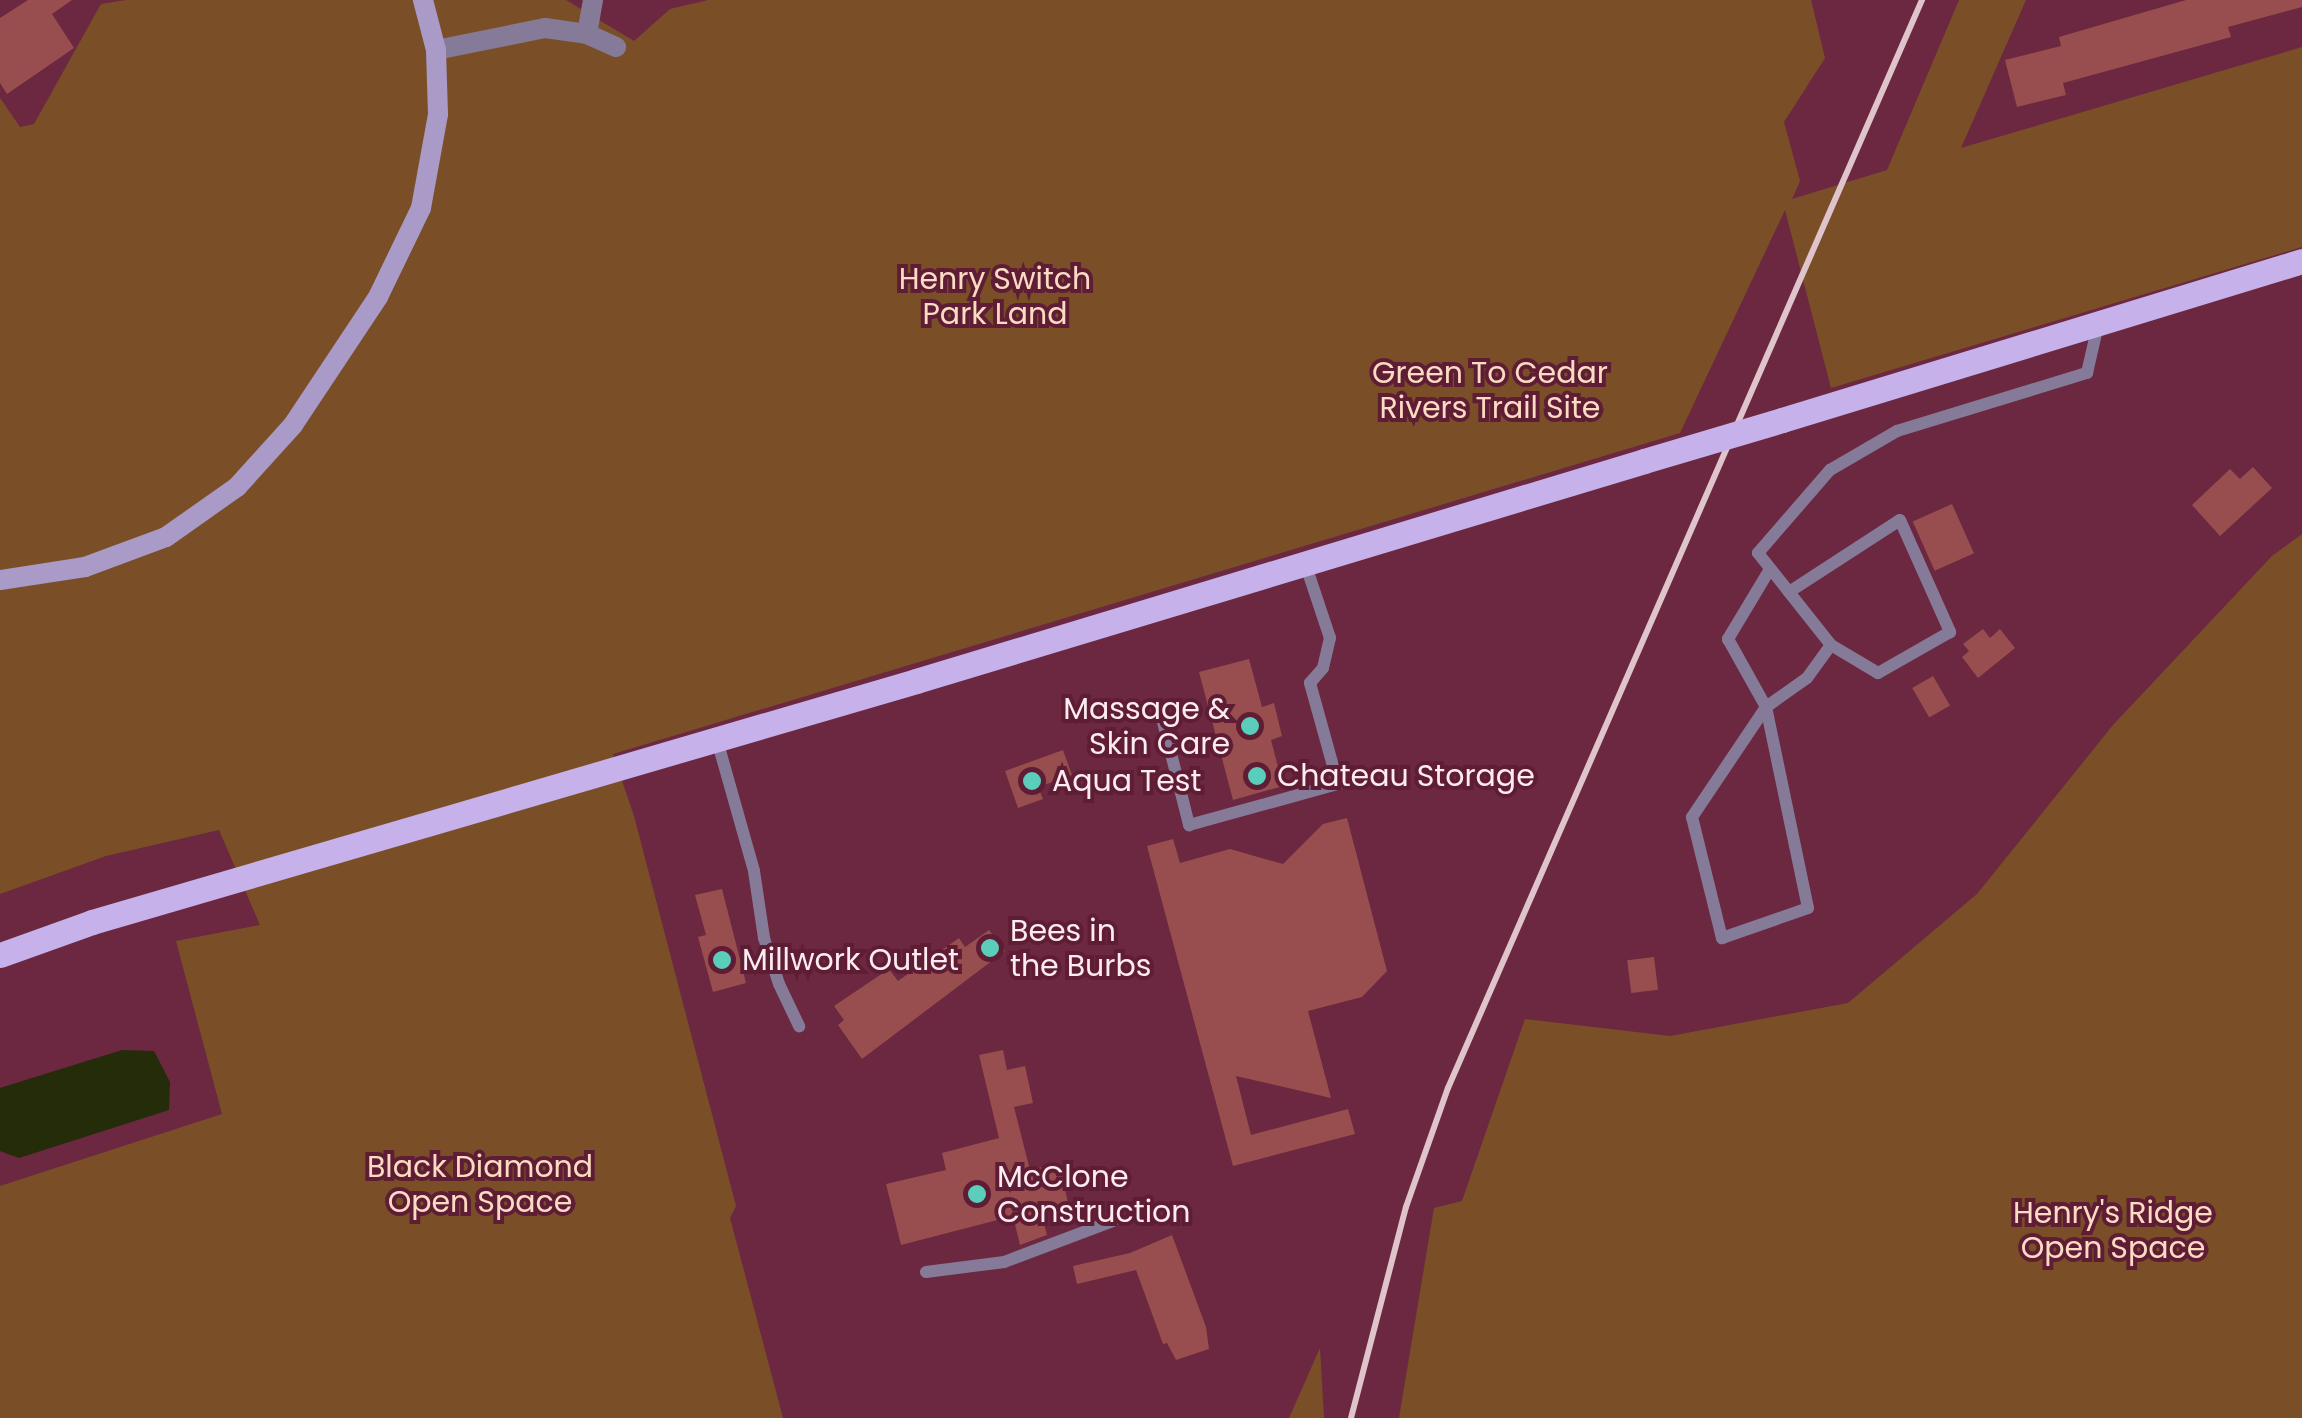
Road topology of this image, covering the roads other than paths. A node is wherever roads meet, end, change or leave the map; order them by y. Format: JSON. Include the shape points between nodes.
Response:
{"nodes":[{"id":1,"x":423,"y":0,"type":"edge"},
{"id":2,"x":593,"y":0,"type":"edge"},
{"id":3,"x":587,"y":34,"type":"junction"},
{"id":4,"x":616,"y":48,"type":"dead end"},
{"id":5,"x":436,"y":50,"type":"junction"},
{"id":6,"x":2302,"y":261,"type":"edge"},
{"id":7,"x":2098,"y":325,"type":"junction"},
{"id":8,"x":1304,"y":563,"type":"junction"},
{"id":9,"x":1770,"y":568,"type":"junction"},
{"id":10,"x":0,"y":580,"type":"edge"},
{"id":11,"x":1789,"y":592,"type":"junction"},
{"id":12,"x":1831,"y":645,"type":"junction"},
{"id":13,"x":1766,"y":707,"type":"junction"},
{"id":14,"x":1160,"y":710,"type":"dead end"},
{"id":15,"x":718,"y":740,"type":"junction"},
{"id":16,"x":0,"y":956,"type":"edge"},
{"id":17,"x":800,"y":1026,"type":"dead end"},
{"id":18,"x":1113,"y":1220,"type":"dead end"},
{"id":19,"x":926,"y":1272,"type":"dead end"}],
"edges":[{"from":1,"to":5,"type":"street"},
{"from":2,"to":3,"type":"street"},
{"from":3,"to":4,"type":"street"},
{"from":3,"to":5,"type":"street","via":[[534,30]]},
{"from":5,"to":10,"type":"street","via":[[435,148],[413,230],[378,297],[293,425],[237,487],[166,537],[85,567]]},
{"from":6,"to":7,"type":"main road"},
{"from":7,"to":8,"type":"main road","bridge":true},
{"from":7,"to":9,"type":"lane","via":[[2087,373],[1898,431],[1830,470],[1758,552]]},
{"from":8,"to":14,"type":"lane","via":[[1330,638],[1323,668],[1310,683],[1338,784],[1190,825]]},
{"from":8,"to":15,"type":"main road"},
{"from":9,"to":11,"type":"lane"},
{"from":9,"to":13,"type":"lane","via":[[1728,639]]},
{"from":11,"to":12,"type":"lane"},
{"from":11,"to":12,"type":"lane","via":[[1900,520],[1950,632],[1878,673]]},
{"from":12,"to":13,"type":"lane","via":[[1807,678]]},
{"from":13,"to":13,"type":"lane","via":[[1808,908],[1722,938],[1692,816]]},
{"from":15,"to":16,"type":"main road","via":[[109,917]]},
{"from":15,"to":17,"type":"lane","via":[[754,872],[764,938]]},
{"from":18,"to":19,"type":"lane","via":[[1004,1262]]}]}
